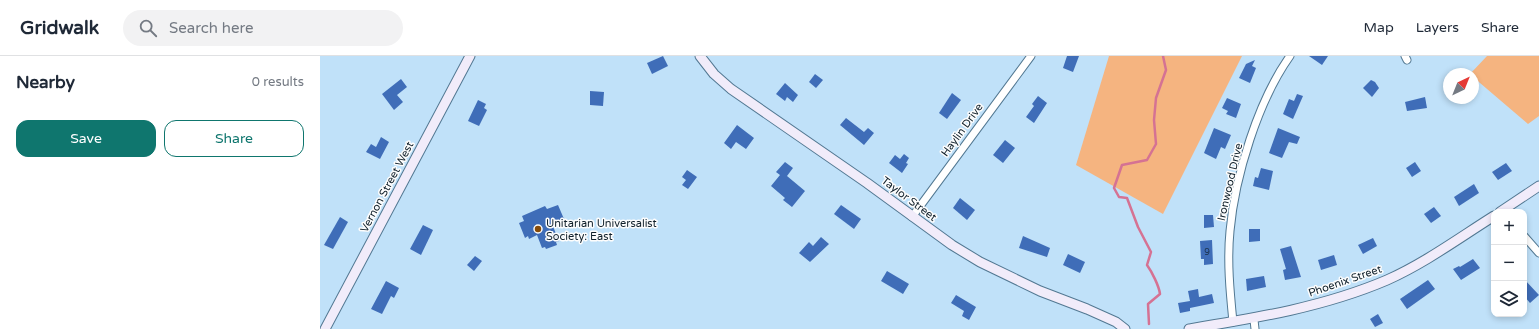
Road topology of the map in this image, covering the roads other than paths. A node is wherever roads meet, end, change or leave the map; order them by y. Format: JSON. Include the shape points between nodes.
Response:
{"nodes":[{"id":1,"x":470,"y":56,"type":"edge"},
{"id":2,"x":700,"y":56,"type":"edge"},
{"id":3,"x":1031,"y":56,"type":"edge"},
{"id":4,"x":1290,"y":56,"type":"edge"},
{"id":5,"x":1539,"y":186,"type":"edge"},
{"id":6,"x":1505,"y":209,"type":"edge"},
{"id":7,"x":912,"y":217,"type":"junction"},
{"id":8,"x":1491,"y":218,"type":"edge"},
{"id":9,"x":1527,"y":239,"type":"edge"},
{"id":10,"x":1539,"y":252,"type":"edge"},
{"id":11,"x":1254,"y":320,"type":"junction"},
{"id":12,"x":1233,"y":322,"type":"junction"},
{"id":13,"x":325,"y":329,"type":"edge"},
{"id":14,"x":1125,"y":329,"type":"edge"},
{"id":15,"x":1189,"y":329,"type":"edge"},
{"id":16,"x":1255,"y":329,"type":"edge"}],
"edges":[{"from":1,"to":13,"type":"street","name":"Vernon Street West"},
{"from":2,"to":7,"type":"street","name":"Taylor Street","via":[[714,74],[731,89]]},
{"from":3,"to":7,"type":"street","name":"Haylin Drive"},
{"from":4,"to":12,"type":"street","name":"Ironwood Drive","via":[[1273,84],[1258,118],[1233,208],[1229,232],[1229,277]]},
{"from":5,"to":6,"type":"street"},
{"from":7,"to":14,"type":"street","name":"Taylor Street","via":[[980,262],[1040,291],[1116,322]]},
{"from":8,"to":11,"type":"street","name":"Phoenix Street","via":[[1412,268],[1386,280],[1340,297]]},
{"from":9,"to":10,"type":"street"},
{"from":11,"to":12,"type":"street","name":"Phoenix Street"},
{"from":11,"to":16,"type":"street"},
{"from":12,"to":15,"type":"street","name":"Phoenix Street"}]}
